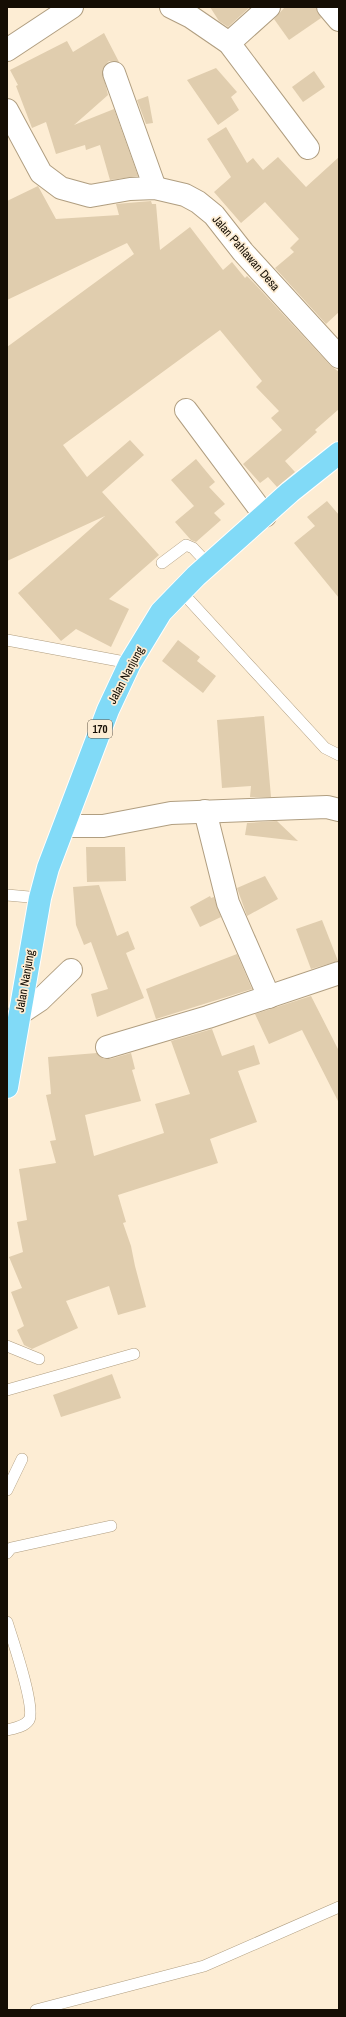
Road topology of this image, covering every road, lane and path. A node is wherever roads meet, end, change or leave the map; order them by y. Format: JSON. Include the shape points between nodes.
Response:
{"nodes":[{"id":1,"x":72,"y":7,"type":"edge"},
{"id":2,"x":171,"y":7,"type":"edge"},
{"id":3,"x":328,"y":7,"type":"edge"},
{"id":4,"x":257,"y":11,"type":"edge"},
{"id":5,"x":339,"y":20,"type":"edge"},
{"id":6,"x":229,"y":43,"type":"junction"},
{"id":7,"x":7,"y":50,"type":"edge"},
{"id":8,"x":114,"y":73,"type":"dead end"},
{"id":9,"x":7,"y":110,"type":"edge"},
{"id":10,"x":308,"y":148,"type":"dead end"},
{"id":11,"x":155,"y":188,"type":"junction"},
{"id":12,"x":339,"y":357,"type":"edge"},
{"id":13,"x":186,"y":410,"type":"dead end"},
{"id":14,"x":338,"y":456,"type":"edge"},
{"id":15,"x":265,"y":516,"type":"junction"},
{"id":16,"x":162,"y":563,"type":"dead end"},
{"id":17,"x":209,"y":565,"type":"junction"},
{"id":18,"x":180,"y":590,"type":"junction"},
{"id":19,"x":7,"y":640,"type":"edge"},
{"id":20,"x":130,"y":663,"type":"junction"},
{"id":21,"x":339,"y":755,"type":"edge"},
{"id":22,"x":339,"y":810,"type":"edge"},
{"id":23,"x":206,"y":811,"type":"junction"},
{"id":24,"x":65,"y":826,"type":"junction"},
{"id":25,"x":7,"y":895,"type":"edge"},
{"id":26,"x":40,"y":898,"type":"junction"},
{"id":27,"x":71,"y":970,"type":"dead end"},
{"id":28,"x":339,"y":973,"type":"edge"},
{"id":29,"x":269,"y":997,"type":"junction"},
{"id":30,"x":19,"y":1014,"type":"junction"},
{"id":31,"x":107,"y":1047,"type":"dead end"},
{"id":32,"x":7,"y":1087,"type":"edge"},
{"id":33,"x":7,"y":1346,"type":"edge"},
{"id":34,"x":134,"y":1354,"type":"dead end"},
{"id":35,"x":39,"y":1359,"type":"dead end"},
{"id":36,"x":7,"y":1390,"type":"edge"},
{"id":37,"x":22,"y":1459,"type":"dead end"},
{"id":38,"x":7,"y":1490,"type":"edge"},
{"id":39,"x":111,"y":1526,"type":"dead end"},
{"id":40,"x":7,"y":1553,"type":"edge"},
{"id":41,"x":7,"y":1622,"type":"edge"},
{"id":42,"x":7,"y":1730,"type":"edge"},
{"id":43,"x":339,"y":1907,"type":"edge"},
{"id":44,"x":36,"y":2010,"type":"edge"}],
"edges":[{"from":1,"to":7,"type":"street"},
{"from":2,"to":6,"type":"street","via":[[191,17]]},
{"from":3,"to":5,"type":"street"},
{"from":4,"to":6,"type":"street"},
{"from":6,"to":10,"type":"street"},
{"from":8,"to":11,"type":"street"},
{"from":9,"to":11,"type":"street","name":"Jalan Pahlawan Desa","via":[[41,173],[61,188],[90,196],[130,189]]},
{"from":11,"to":12,"type":"street","name":"Jalan Pahlawan Desa","via":[[185,195],[214,215],[243,252]]},
{"from":13,"to":15,"type":"street"},
{"from":14,"to":15,"type":"main road","name":"Jalan Nanjung","number":"170","via":[[290,492]]},
{"from":15,"to":17,"type":"main road","name":"Jalan Nanjung","number":"170"},
{"from":16,"to":17,"type":"lane","via":[[186,545],[193,548]]},
{"from":17,"to":18,"type":"main road","name":"Jalan Nanjung","number":"170"},
{"from":18,"to":20,"type":"main road","name":"Jalan Nanjung","number":"170","via":[[161,612]]},
{"from":18,"to":21,"type":"lane","via":[[325,748]]},
{"from":19,"to":20,"type":"lane"},
{"from":20,"to":24,"type":"main road","name":"Jalan Nanjung","number":"170","via":[[108,710]]},
{"from":22,"to":23,"type":"street","via":[[327,807]]},
{"from":23,"to":24,"type":"street","via":[[171,813],[103,826]]},
{"from":23,"to":29,"type":"street","via":[[228,903]]},
{"from":24,"to":26,"type":"main road","name":"Jalan Nanjung","number":"170","via":[[48,868]]},
{"from":25,"to":26,"type":"lane"},
{"from":26,"to":30,"type":"main road","name":"Jalan Nanjung","number":"170"},
{"from":27,"to":30,"type":"street","via":[[40,1000]]},
{"from":28,"to":29,"type":"street"},
{"from":29,"to":31,"type":"street"},
{"from":30,"to":32,"type":"main road","name":"Jalan Nanjung","number":"170"},
{"from":33,"to":35,"type":"lane"},
{"from":34,"to":36,"type":"lane"},
{"from":37,"to":38,"type":"lane"},
{"from":39,"to":40,"type":"lane","via":[[11,1548]]},
{"from":41,"to":42,"type":"lane","via":[[31,1714],[23,1726]]},
{"from":43,"to":44,"type":"lane","via":[[204,1966]]}]}
